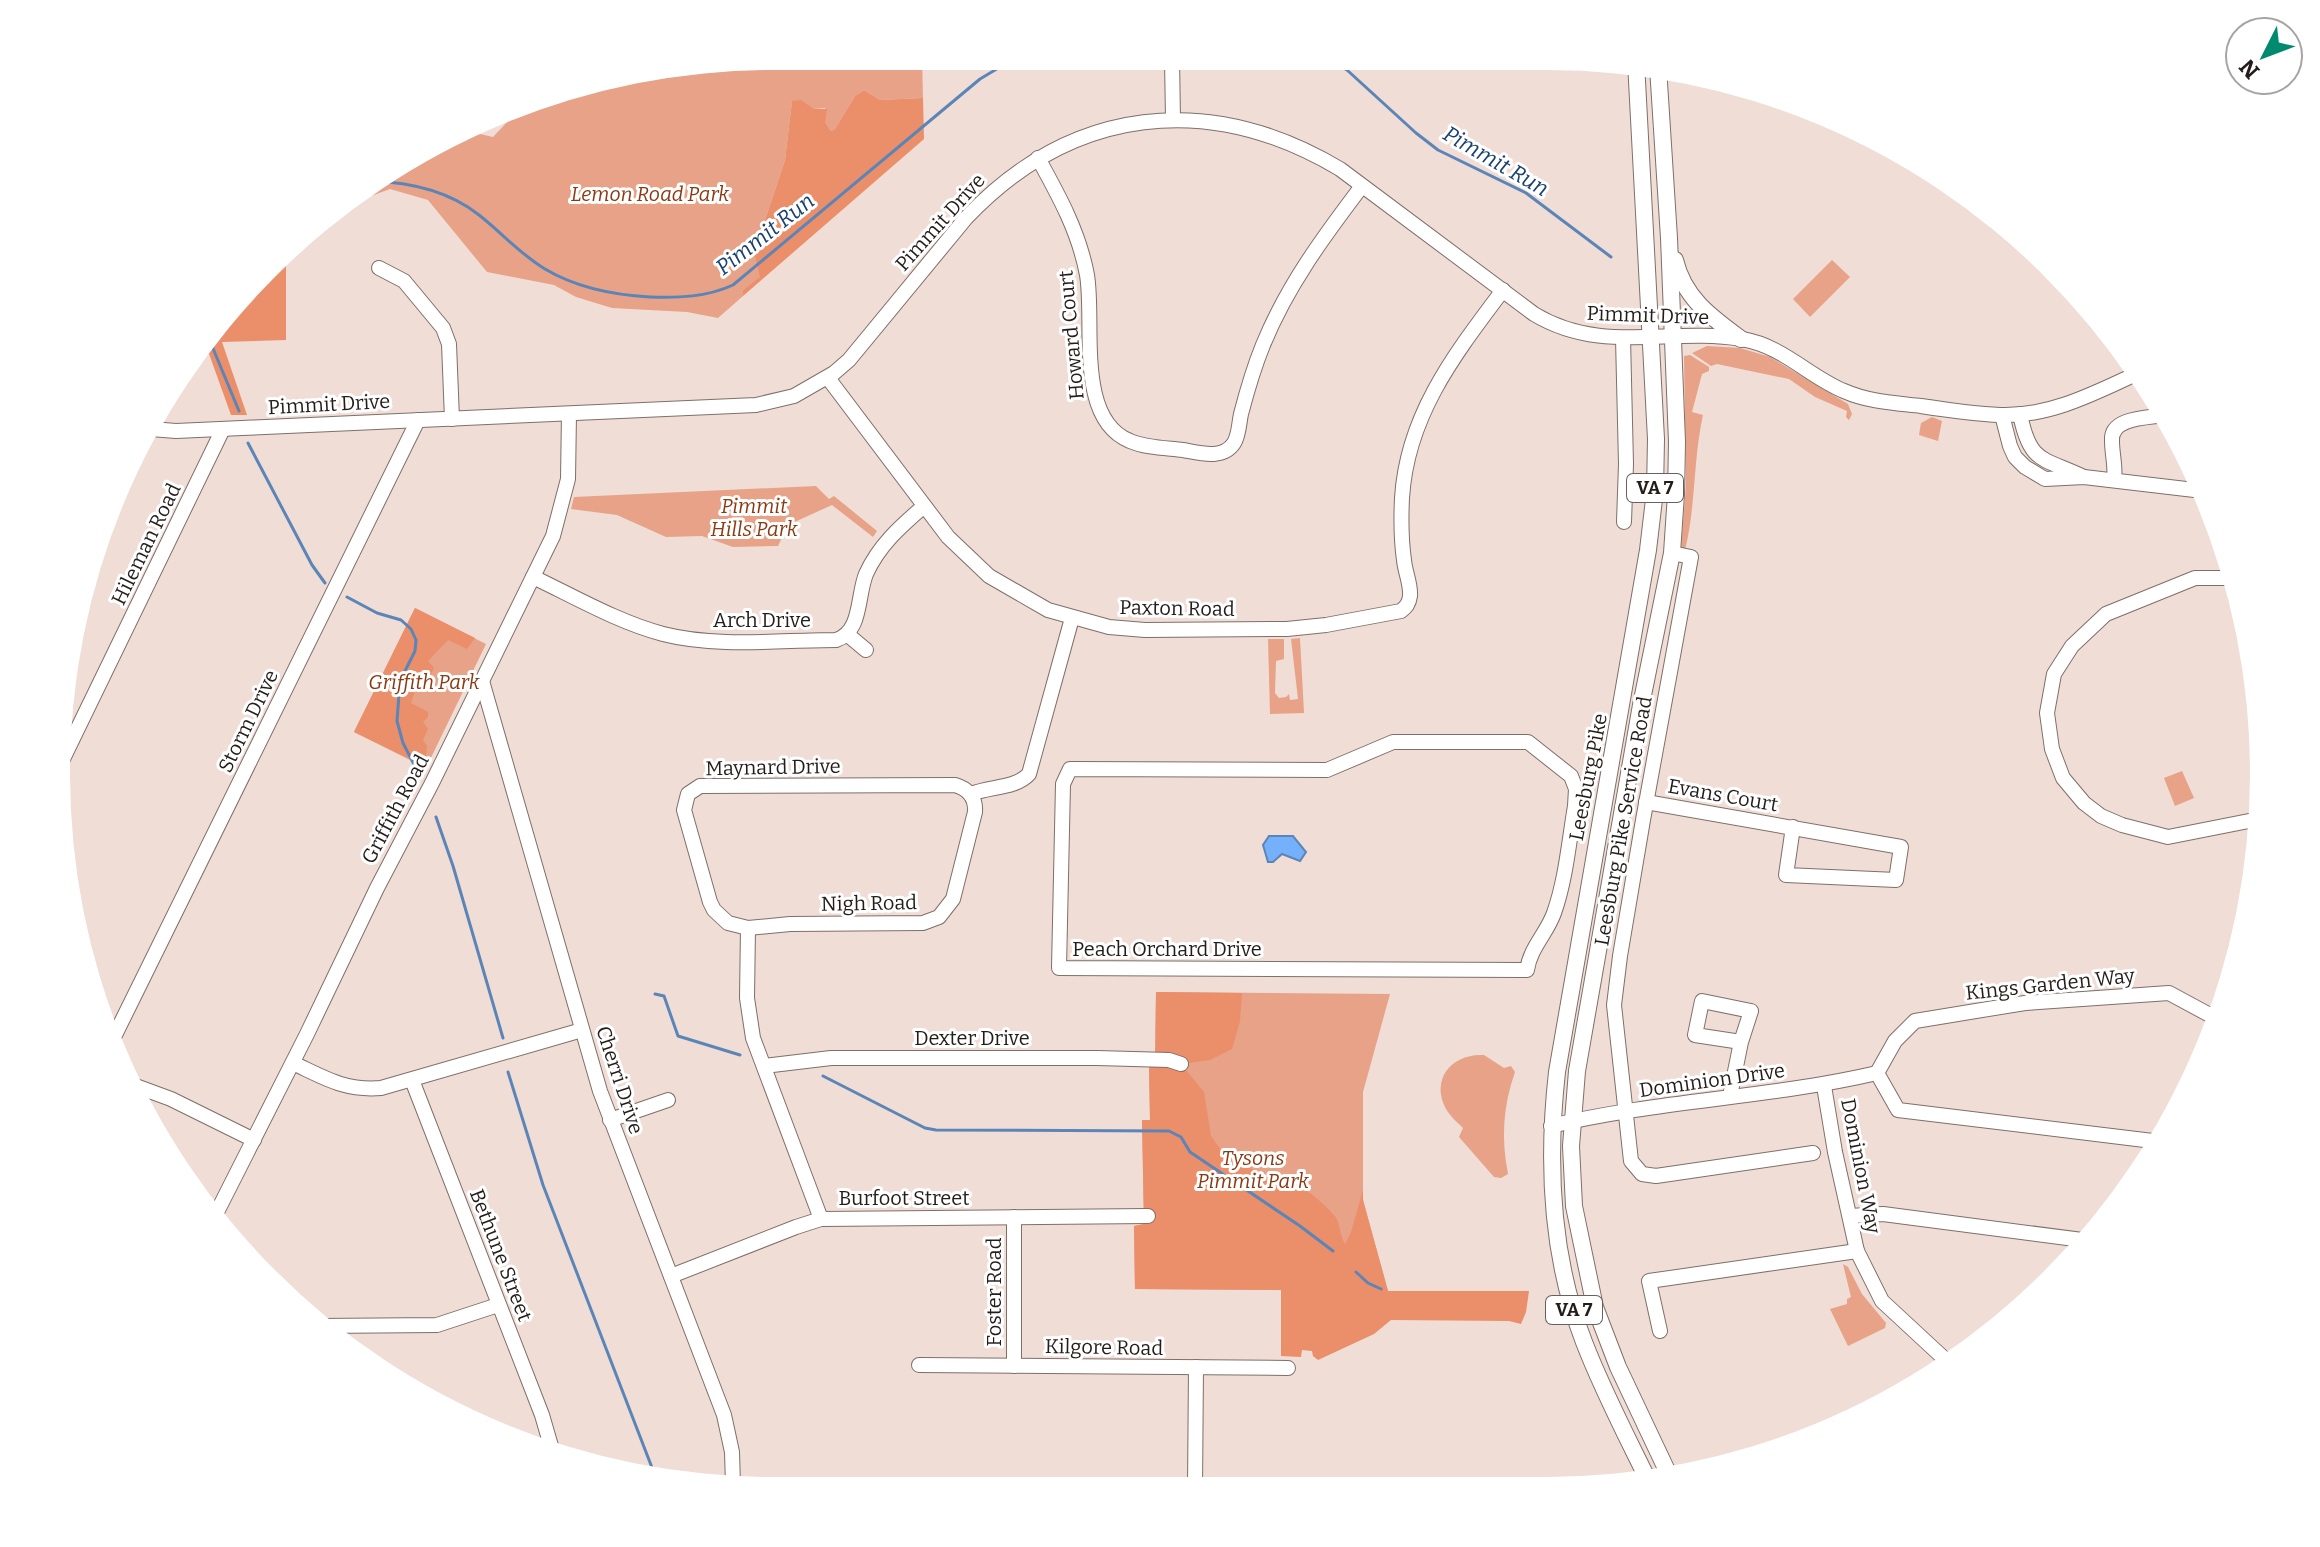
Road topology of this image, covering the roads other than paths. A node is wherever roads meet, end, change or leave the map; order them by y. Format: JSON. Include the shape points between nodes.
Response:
{"nodes":[{"id":1,"x":1172,"y":70,"type":"edge"},
{"id":2,"x":1637,"y":76,"type":"edge"},
{"id":3,"x":1659,"y":80,"type":"edge"},
{"id":4,"x":1173,"y":120,"type":"junction"},
{"id":5,"x":1038,"y":158,"type":"junction"},
{"id":6,"x":1362,"y":186,"type":"junction"},
{"id":7,"x":1669,"y":238,"type":"junction"},
{"id":8,"x":379,"y":268,"type":"dead end"},
{"id":9,"x":1503,"y":290,"type":"junction"},
{"id":10,"x":1672,"y":337,"type":"junction"},
{"id":11,"x":1623,"y":338,"type":"junction"},
{"id":12,"x":1651,"y":338,"type":"junction"},
{"id":13,"x":1741,"y":339,"type":"junction"},
{"id":14,"x":828,"y":378,"type":"junction"},
{"id":15,"x":2127,"y":378,"type":"edge"},
{"id":16,"x":569,"y":414,"type":"junction"},
{"id":17,"x":2020,"y":414,"type":"junction"},
{"id":18,"x":2002,"y":415,"type":"junction"},
{"id":19,"x":2153,"y":417,"type":"edge"},
{"id":20,"x":452,"y":419,"type":"junction"},
{"id":21,"x":418,"y":420,"type":"junction"},
{"id":22,"x":160,"y":429,"type":"edge"},
{"id":23,"x":223,"y":429,"type":"junction"},
{"id":24,"x":2084,"y":477,"type":"junction"},
{"id":25,"x":2114,"y":480,"type":"junction"},
{"id":26,"x":2189,"y":489,"type":"edge"},
{"id":27,"x":924,"y":506,"type":"junction"},
{"id":28,"x":1624,"y":522,"type":"dead end"},
{"id":29,"x":1672,"y":553,"type":"junction"},
{"id":30,"x":533,"y":577,"type":"junction"},
{"id":31,"x":2222,"y":578,"type":"edge"},
{"id":32,"x":1072,"y":618,"type":"junction"},
{"id":33,"x":848,"y":635,"type":"junction"},
{"id":34,"x":866,"y":650,"type":"dead end"},
{"id":35,"x":482,"y":681,"type":"junction"},
{"id":36,"x":71,"y":742,"type":"edge"},
{"id":37,"x":971,"y":794,"type":"junction"},
{"id":38,"x":1646,"y":802,"type":"junction"},
{"id":39,"x":2248,"y":821,"type":"edge"},
{"id":40,"x":1793,"y":827,"type":"junction"},
{"id":41,"x":1566,"y":858,"type":"junction"},
{"id":42,"x":1592,"y":862,"type":"junction"},
{"id":43,"x":748,"y":928,"type":"junction"},
{"id":44,"x":2208,"y":1014,"type":"edge"},
{"id":45,"x":118,"y":1028,"type":"edge"},
{"id":46,"x":582,"y":1030,"type":"junction"},
{"id":47,"x":1741,"y":1042,"type":"dead end"},
{"id":48,"x":293,"y":1063,"type":"junction"},
{"id":49,"x":1181,"y":1064,"type":"dead end"},
{"id":50,"x":764,"y":1066,"type":"junction"},
{"id":51,"x":1877,"y":1073,"type":"junction"},
{"id":52,"x":412,"y":1080,"type":"junction"},
{"id":53,"x":1824,"y":1086,"type":"junction"},
{"id":54,"x":145,"y":1090,"type":"edge"},
{"id":55,"x":1730,"y":1096,"type":"junction"},
{"id":56,"x":668,"y":1100,"type":"dead end"},
{"id":57,"x":1625,"y":1112,"type":"junction"},
{"id":58,"x":610,"y":1120,"type":"junction"},
{"id":59,"x":1572,"y":1121,"type":"junction"},
{"id":60,"x":1551,"y":1126,"type":"junction"},
{"id":61,"x":254,"y":1140,"type":"junction"},
{"id":62,"x":2146,"y":1140,"type":"edge"},
{"id":63,"x":1813,"y":1153,"type":"dead end"},
{"id":64,"x":219,"y":1207,"type":"edge"},
{"id":65,"x":1148,"y":1216,"type":"dead end"},
{"id":66,"x":1850,"y":1216,"type":"junction"},
{"id":67,"x":1014,"y":1217,"type":"junction"},
{"id":68,"x":821,"y":1219,"type":"junction"},
{"id":69,"x":2073,"y":1239,"type":"edge"},
{"id":70,"x":1857,"y":1251,"type":"junction"},
{"id":71,"x":671,"y":1276,"type":"junction"},
{"id":72,"x":498,"y":1305,"type":"junction"},
{"id":73,"x":338,"y":1326,"type":"edge"},
{"id":74,"x":1660,"y":1331,"type":"dead end"},
{"id":75,"x":1941,"y":1355,"type":"edge"},
{"id":76,"x":919,"y":1365,"type":"dead end"},
{"id":77,"x":1014,"y":1366,"type":"junction"},
{"id":78,"x":1196,"y":1367,"type":"junction"},
{"id":79,"x":1288,"y":1368,"type":"dead end"},
{"id":80,"x":549,"y":1441,"type":"edge"},
{"id":81,"x":1665,"y":1466,"type":"edge"},
{"id":82,"x":1643,"y":1470,"type":"edge"},
{"id":83,"x":733,"y":1475,"type":"edge"},
{"id":84,"x":1195,"y":1477,"type":"edge"}],
"edges":[{"from":1,"to":4,"type":"street"},
{"from":2,"to":12,"type":"main road","name":"Leesburg Pike","number":"VA 7"},
{"from":3,"to":7,"type":"main road","name":"Leesburg Pike","number":"VA 7"},
{"from":4,"to":5,"type":"street","name":"Pimmit Drive","via":[[1105,130]]},
{"from":4,"to":6,"type":"street","name":"Pimmit Drive","via":[[1266,134],[1316,155]]},
{"from":5,"to":6,"type":"street","name":"Howard Court","via":[[1070,217],[1082,254],[1094,391],[1101,416],[1114,432],[1142,445],[1215,454],[1241,445],[1252,376],[1280,307]]},
{"from":5,"to":14,"type":"street","name":"Pimmit Drive","via":[[986,196],[849,360]]},
{"from":6,"to":9,"type":"street","name":"Pimmit Drive"},
{"from":7,"to":10,"type":"main road","name":"Leesburg Pike","number":"VA 7"},
{"from":7,"to":13,"type":"main road","via":[[1689,293]]},
{"from":8,"to":20,"type":"street","via":[[404,281],[443,328],[449,344]]},
{"from":9,"to":11,"type":"street","name":"Pimmit Drive","via":[[1563,329]]},
{"from":9,"to":32,"type":"street","name":"Paxton Road","via":[[1440,376],[1414,435],[1401,518],[1410,600],[1404,609],[1276,630],[1145,630]]},
{"from":10,"to":12,"type":"street","name":"Pimmit Drive"},
{"from":10,"to":13,"type":"street","name":"Pimmit Drive"},
{"from":10,"to":29,"type":"main road","name":"Leesburg Pike","number":"VA 7","via":[[1677,442]]},
{"from":11,"to":12,"type":"street","name":"Pimmit Drive"},
{"from":11,"to":28,"type":"street"},
{"from":12,"to":42,"type":"main road","name":"Leesburg Pike","number":"VA 7","via":[[1655,491]]},
{"from":13,"to":18,"type":"street","name":"Pimmit Drive","via":[[1775,349],[1862,398]]},
{"from":14,"to":16,"type":"street","name":"Pimmit Drive","via":[[794,396],[756,405]]},
{"from":14,"to":27,"type":"street","name":"Paxton Road"},
{"from":15,"to":17,"type":"street","name":"Pimmit Drive","via":[[2057,407]]},
{"from":16,"to":20,"type":"street","name":"Pimmit Drive"},
{"from":16,"to":30,"type":"street","name":"Griffith Road","via":[[565,492],[553,536]]},
{"from":17,"to":18,"type":"street","name":"Pimmit Drive"},
{"from":17,"to":24,"type":"street","via":[[2029,449],[2038,458]]},
{"from":18,"to":24,"type":"street","via":[[2010,446],[2025,467],[2045,479]]},
{"from":19,"to":25,"type":"street","via":[[2115,428]]},
{"from":20,"to":21,"type":"street","name":"Pimmit Drive"},
{"from":21,"to":23,"type":"street","name":"Pimmit Drive"},
{"from":21,"to":45,"type":"street","name":"Storm Drive"},
{"from":22,"to":23,"type":"street","name":"Pimmit Drive"},
{"from":23,"to":36,"type":"street","name":"Hileman Road"},
{"from":24,"to":25,"type":"street"},
{"from":25,"to":26,"type":"street"},
{"from":27,"to":32,"type":"street","name":"Paxton Road","via":[[989,576],[1027,600]]},
{"from":27,"to":33,"type":"street","via":[[874,559]]},
{"from":29,"to":38,"type":"street","name":"Leesburg Pike Service Road","via":[[1691,557]]},
{"from":29,"to":59,"type":"main road","name":"Leesburg Pike","number":"VA 7","via":[[1626,788]]},
{"from":30,"to":33,"type":"street","name":"Arch Drive","via":[[626,622],[681,638],[836,640]]},
{"from":30,"to":35,"type":"street","name":"Griffith Road"},
{"from":31,"to":39,"type":"street","via":[[2195,578],[2106,614],[2072,646],[2054,674],[2047,713],[2063,778],[2101,816],[2168,837]]},
{"from":32,"to":37,"type":"street","via":[[1029,774],[1015,784]]},
{"from":33,"to":34,"type":"street"},
{"from":35,"to":46,"type":"street","name":"Cherri Drive"},
{"from":35,"to":48,"type":"street","name":"Griffith Road"},
{"from":37,"to":43,"type":"street","name":"Nigh Road","via":[[975,812],[953,899],[939,917],[923,923]]},
{"from":37,"to":43,"type":"street","name":"Maynard Drive","via":[[955,785],[692,790],[684,810],[710,902],[728,923]]},
{"from":38,"to":40,"type":"street","name":"Evans Court"},
{"from":38,"to":57,"type":"street","name":"Leesburg Pike Service Road","via":[[1614,1005]]},
{"from":40,"to":40,"type":"street","name":"Evans Court","via":[[1786,875],[1896,880],[1901,847]]},
{"from":41,"to":41,"type":"street","name":"Peach Orchard Drive","via":[[1576,789],[1561,766],[1528,742],[1393,742],[1327,770],[1070,769],[1063,784],[1059,968],[1527,970],[1556,908]]},
{"from":41,"to":42,"type":"street"},
{"from":42,"to":60,"type":"main road","name":"Leesburg Pike","number":"VA 7"},
{"from":43,"to":50,"type":"street","via":[[749,1022]]},
{"from":44,"to":51,"type":"street","name":"Kings Garden Way","via":[[2169,993],[2025,1003],[1915,1021],[1895,1041]]},
{"from":46,"to":52,"type":"street"},
{"from":46,"to":58,"type":"street","name":"Cherri Drive"},
{"from":47,"to":55,"type":"street"},
{"from":48,"to":52,"type":"street","via":[[354,1089]]},
{"from":48,"to":61,"type":"street","name":"Griffith Road"},
{"from":49,"to":50,"type":"street","name":"Dexter Drive","via":[[1097,1058],[831,1058]]},
{"from":50,"to":68,"type":"street"},
{"from":51,"to":53,"type":"street","name":"Dominion Drive"},
{"from":51,"to":62,"type":"street","via":[[1898,1110]]},
{"from":52,"to":72,"type":"street","name":"Bethune Street"},
{"from":53,"to":55,"type":"street","name":"Dominion Drive"},
{"from":53,"to":66,"type":"street","name":"Dominion Way"},
{"from":54,"to":61,"type":"street"},
{"from":55,"to":57,"type":"street","name":"Dominion Drive"},
{"from":56,"to":58,"type":"street"},
{"from":57,"to":59,"type":"street","name":"Dominion Drive"},
{"from":57,"to":63,"type":"street","name":"Leesburg Pike Service Road","via":[[1631,1161],[1642,1174]]},
{"from":58,"to":71,"type":"street","name":"Cherri Drive"},
{"from":59,"to":60,"type":"street","name":"Dominion Drive"},
{"from":59,"to":81,"type":"main road","name":"Leesburg Pike","number":"VA 7","via":[[1574,1206],[1595,1307]]},
{"from":60,"to":82,"type":"main road","name":"Leesburg Pike","number":"VA 7","via":[[1555,1207],[1571,1300],[1599,1377]]},
{"from":61,"to":64,"type":"street","name":"Griffith Road"},
{"from":65,"to":67,"type":"street","name":"Burfoot Street"},
{"from":66,"to":69,"type":"street","via":[[1897,1216]]},
{"from":66,"to":70,"type":"street","name":"Dominion Way"},
{"from":67,"to":68,"type":"street","name":"Burfoot Street"},
{"from":67,"to":77,"type":"street","name":"Foster Road"},
{"from":68,"to":71,"type":"street","name":"Burfoot Street"},
{"from":70,"to":74,"type":"street","via":[[1649,1281]]},
{"from":70,"to":75,"type":"street","name":"Dominion Way","via":[[1882,1301]]},
{"from":71,"to":83,"type":"street","name":"Cherri Drive","via":[[724,1415]]},
{"from":72,"to":73,"type":"street","via":[[437,1325]]},
{"from":72,"to":80,"type":"street","name":"Bethune Street"},
{"from":76,"to":77,"type":"street","name":"Kilgore Road"},
{"from":77,"to":78,"type":"street","name":"Kilgore Road"},
{"from":78,"to":79,"type":"street","name":"Kilgore Road"},
{"from":78,"to":84,"type":"street"}]}
